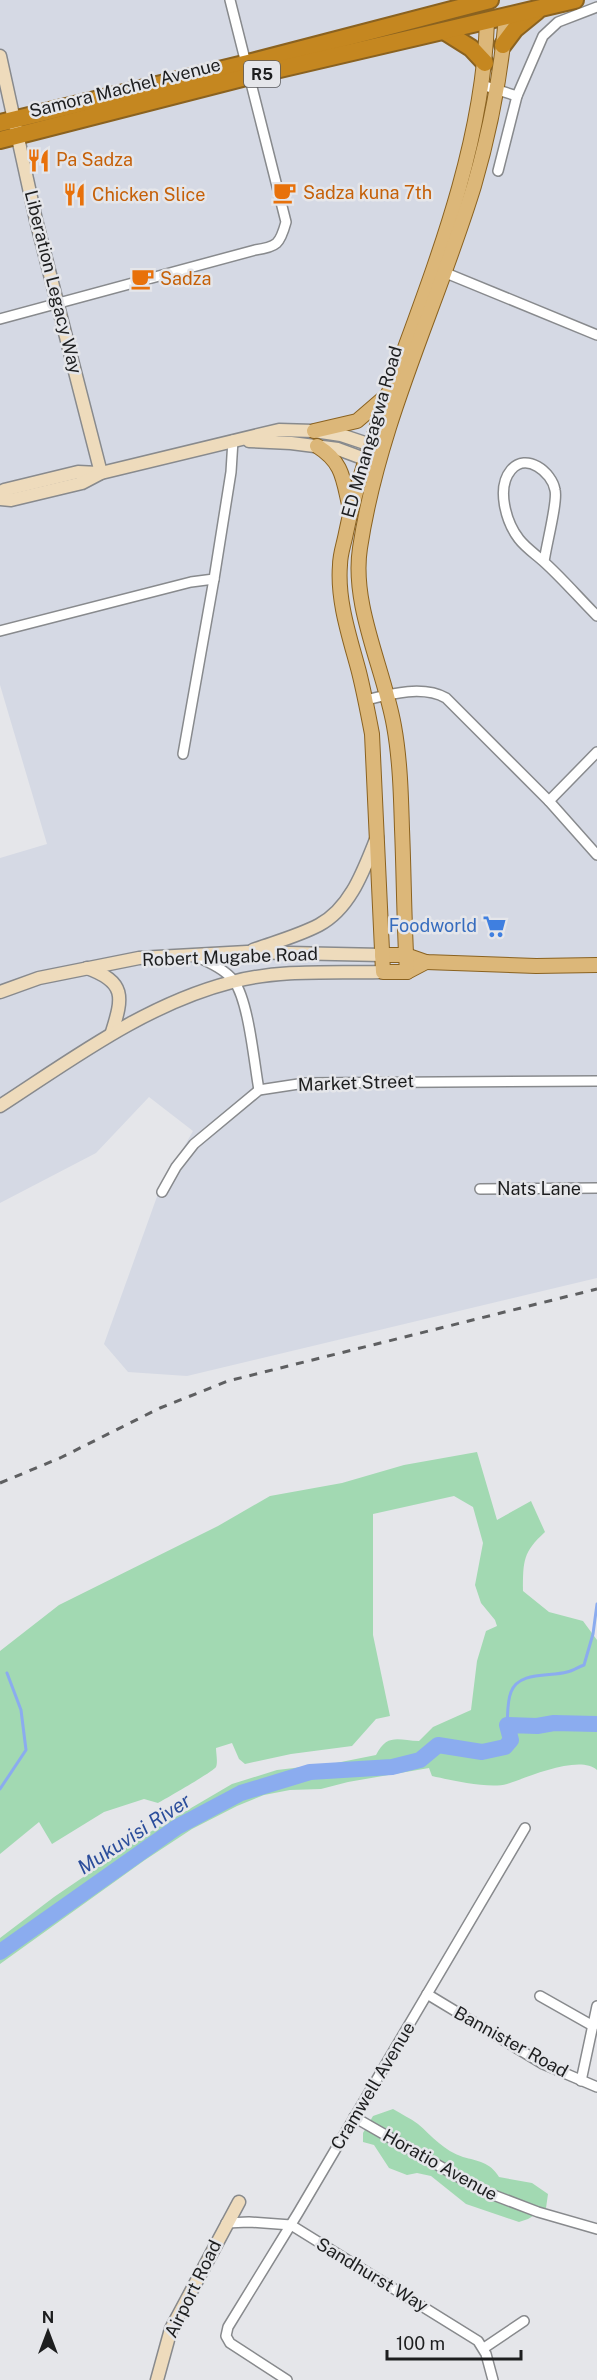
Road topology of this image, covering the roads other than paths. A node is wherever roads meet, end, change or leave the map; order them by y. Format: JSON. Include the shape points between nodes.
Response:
{"nodes":[{"id":1,"x":230,"y":0,"type":"edge"},
{"id":2,"x":444,"y":0,"type":"edge"},
{"id":3,"x":489,"y":0,"type":"edge"},
{"id":4,"x":575,"y":0,"type":"edge"},
{"id":5,"x":597,"y":7,"type":"edge"},
{"id":6,"x":506,"y":8,"type":"edge"},
{"id":7,"x":540,"y":8,"type":"junction"},
{"id":8,"x":416,"y":20,"type":"junction"},
{"id":9,"x":487,"y":22,"type":"junction"},
{"id":10,"x":444,"y":32,"type":"junction"},
{"id":11,"x":503,"y":45,"type":"junction"},
{"id":12,"x":0,"y":56,"type":"edge"},
{"id":13,"x":485,"y":63,"type":"junction"},
{"id":14,"x":249,"y":70,"type":"junction"},
{"id":15,"x":482,"y":85,"type":"junction"},
{"id":16,"x":497,"y":88,"type":"junction"},
{"id":17,"x":517,"y":96,"type":"junction"},
{"id":18,"x":8,"y":121,"type":"edge"},
{"id":19,"x":18,"y":136,"type":"junction"},
{"id":20,"x":0,"y":140,"type":"edge"},
{"id":21,"x":498,"y":171,"type":"dead end"},
{"id":22,"x":438,"y":270,"type":"junction"},
{"id":23,"x":58,"y":305,"type":"junction"},
{"id":24,"x":0,"y":319,"type":"edge"},
{"id":25,"x":597,"y":335,"type":"edge"},
{"id":26,"x":388,"y":395,"type":"junction"},
{"id":27,"x":314,"y":431,"type":"junction"},
{"id":28,"x":233,"y":440,"type":"junction"},
{"id":29,"x":317,"y":446,"type":"junction"},
{"id":30,"x":377,"y":447,"type":"junction"},
{"id":31,"x":373,"y":462,"type":"junction"},
{"id":32,"x":100,"y":473,"type":"junction"},
{"id":33,"x":0,"y":493,"type":"edge"},
{"id":34,"x":0,"y":500,"type":"edge"},
{"id":35,"x":351,"y":511,"type":"junction"},
{"id":36,"x":544,"y":562,"type":"junction"},
{"id":37,"x":214,"y":579,"type":"junction"},
{"id":38,"x":597,"y":616,"type":"edge"},
{"id":39,"x":0,"y":631,"type":"edge"},
{"id":40,"x":387,"y":694,"type":"junction"},
{"id":41,"x":366,"y":700,"type":"junction"},
{"id":42,"x":597,"y":752,"type":"edge"},
{"id":43,"x":183,"y":754,"type":"dead end"},
{"id":44,"x":549,"y":801,"type":"junction"},
{"id":45,"x":377,"y":836,"type":"junction"},
{"id":46,"x":597,"y":855,"type":"edge"},
{"id":47,"x":247,"y":952,"type":"junction"},
{"id":48,"x":382,"y":955,"type":"junction"},
{"id":49,"x":406,"y":955,"type":"junction"},
{"id":50,"x":195,"y":956,"type":"junction"},
{"id":51,"x":426,"y":962,"type":"junction"},
{"id":52,"x":597,"y":965,"type":"edge"},
{"id":53,"x":86,"y":968,"type":"junction"},
{"id":54,"x":383,"y":972,"type":"junction"},
{"id":55,"x":407,"y":972,"type":"junction"},
{"id":56,"x":234,"y":981,"type":"junction"},
{"id":57,"x":0,"y":992,"type":"edge"},
{"id":58,"x":112,"y":1032,"type":"junction"},
{"id":59,"x":597,"y":1081,"type":"edge"},
{"id":60,"x":258,"y":1090,"type":"junction"},
{"id":61,"x":0,"y":1106,"type":"edge"},
{"id":62,"x":597,"y":1188,"type":"edge"},
{"id":63,"x":480,"y":1189,"type":"dead end"},
{"id":64,"x":162,"y":1192,"type":"dead end"},
{"id":65,"x":525,"y":1828,"type":"dead end"},
{"id":66,"x":427,"y":1994,"type":"junction"},
{"id":67,"x":540,"y":1996,"type":"dead end"},
{"id":68,"x":597,"y":2006,"type":"edge"},
{"id":69,"x":593,"y":2026,"type":"junction"},
{"id":70,"x":581,"y":2081,"type":"junction"},
{"id":71,"x":597,"y":2087,"type":"edge"},
{"id":72,"x":354,"y":2117,"type":"junction"},
{"id":73,"x":239,"y":2202,"type":"dead end"},
{"id":74,"x":226,"y":2223,"type":"junction"},
{"id":75,"x":291,"y":2225,"type":"junction"},
{"id":76,"x":597,"y":2229,"type":"edge"},
{"id":77,"x":524,"y":2321,"type":"dead end"},
{"id":78,"x":484,"y":2348,"type":"junction"},
{"id":79,"x":157,"y":2380,"type":"edge"},
{"id":80,"x":287,"y":2380,"type":"edge"},
{"id":81,"x":493,"y":2380,"type":"edge"}],
"edges":[{"from":1,"to":14,"type":"street"},
{"from":2,"to":8,"type":"highway"},
{"from":3,"to":8,"type":"highway","name":"Samora Machel Avenue","number":"R5"},
{"from":3,"to":9,"type":"highway","name":"ED Mnangagwa Road"},
{"from":4,"to":7,"type":"highway","name":"Samora Machel Avenue","number":"R5"},
{"from":5,"to":17,"type":"street","via":[[558,22],[543,36]]},
{"from":6,"to":7,"type":"highway","name":"Samora Machel Avenue","number":"R5"},
{"from":6,"to":9,"type":"highway","name":"Samora Machel Avenue","number":"R5"},
{"from":6,"to":11,"type":"main road","name":"ED Mnangagwa Road"},
{"from":7,"to":11,"type":"highway"},
{"from":8,"to":14,"type":"highway","name":"Samora Machel Avenue","number":"R5"},
{"from":9,"to":10,"type":"highway","name":"Samora Machel Avenue","number":"R5"},
{"from":9,"to":13,"type":"main road","name":"ED Mnangagwa Road"},
{"from":10,"to":13,"type":"highway","via":[[471,48]]},
{"from":10,"to":14,"type":"highway","name":"Samora Machel Avenue","number":"R5"},
{"from":11,"to":16,"type":"main road","name":"ED Mnangagwa Road"},
{"from":12,"to":18,"type":"main road","name":"Liberation Legacy Way"},
{"from":13,"to":15,"type":"main road","name":"ED Mnangagwa Road"},
{"from":14,"to":18,"type":"highway","name":"Samora Machel Avenue","number":"R5"},
{"from":14,"to":19,"type":"highway","name":"Samora Machel Avenue","number":"R5"},
{"from":14,"to":23,"type":"street","via":[[286,222],[280,241],[272,248]]},
{"from":15,"to":16,"type":"street"},
{"from":15,"to":22,"type":"main road","name":"ED Mnangagwa Road","via":[[468,159]]},
{"from":16,"to":17,"type":"street"},
{"from":16,"to":22,"type":"main road","name":"ED Mnangagwa Road","via":[[476,178]]},
{"from":17,"to":21,"type":"street"},
{"from":18,"to":19,"type":"main road","name":"Liberation Legacy Way"},
{"from":19,"to":20,"type":"highway","name":"Samora Machel Avenue","number":"R5"},
{"from":19,"to":23,"type":"main road","name":"Liberation Legacy Way"},
{"from":22,"to":25,"type":"street"},
{"from":22,"to":26,"type":"main road","name":"ED Mnangagwa Road"},
{"from":22,"to":30,"type":"main road","name":"ED Mnangagwa Road","via":[[410,366]]},
{"from":23,"to":24,"type":"street"},
{"from":23,"to":32,"type":"main road","name":"Liberation Legacy Way"},
{"from":26,"to":27,"type":"main road","via":[[357,421]]},
{"from":26,"to":30,"type":"main road","name":"ED Mnangagwa Road"},
{"from":27,"to":28,"type":"main road","via":[[279,430]]},
{"from":27,"to":30,"type":"main road"},
{"from":28,"to":29,"type":"main road"},
{"from":28,"to":32,"type":"main road"},
{"from":28,"to":37,"type":"street"},
{"from":29,"to":31,"type":"main road"},
{"from":29,"to":35,"type":"main road","via":[[336,462]]},
{"from":30,"to":31,"type":"main road","name":"ED Mnangagwa Road"},
{"from":31,"to":35,"type":"main road","name":"ED Mnangagwa Road"},
{"from":31,"to":40,"type":"main road","name":"ED Mnangagwa Road","via":[[359,569],[366,618]]},
{"from":32,"to":33,"type":"main road","via":[[78,472]]},
{"from":32,"to":34,"type":"main road","via":[[82,483]]},
{"from":35,"to":41,"type":"main road","name":"ED Mnangagwa Road","via":[[340,565],[340,592]]},
{"from":36,"to":36,"type":"street","via":[[519,539],[503,499],[505,483],[519,464],[540,467],[556,490]]},
{"from":36,"to":38,"type":"street"},
{"from":37,"to":39,"type":"street"},
{"from":37,"to":43,"type":"street"},
{"from":40,"to":41,"type":"street"},
{"from":40,"to":44,"type":"street","via":[[428,692],[446,698]]},
{"from":40,"to":49,"type":"main road","name":"ED Mnangagwa Road","via":[[398,755]]},
{"from":41,"to":45,"type":"main road","name":"ED Mnangagwa Road","via":[[372,734]]},
{"from":42,"to":44,"type":"street"},
{"from":44,"to":46,"type":"street"},
{"from":45,"to":47,"type":"main road","via":[[357,883],[336,913],[305,932]]},
{"from":45,"to":48,"type":"main road","name":"ED Mnangagwa Road"},
{"from":47,"to":48,"type":"main road","name":"Robert Mugabe Road"},
{"from":47,"to":50,"type":"main road","name":"Robert Mugabe Road"},
{"from":48,"to":49,"type":"main road","name":"Robert Mugabe Road"},
{"from":48,"to":54,"type":"main road","name":"ED Mnangagwa Road"},
{"from":49,"to":51,"type":"main road","name":"Robert Mugabe Road"},
{"from":49,"to":55,"type":"main road","name":"ED Mnangagwa Road"},
{"from":50,"to":53,"type":"main road","name":"Robert Mugabe Road","via":[[139,958]]},
{"from":50,"to":56,"type":"street"},
{"from":51,"to":52,"type":"main road","name":"Robert Mugabe Road"},
{"from":51,"to":55,"type":"main road","name":"Robert Mugabe Road"},
{"from":53,"to":57,"type":"main road","name":"Robert Mugabe Road","via":[[39,978]]},
{"from":53,"to":58,"type":"main road","via":[[111,979],[116,986],[119,1005]]},
{"from":54,"to":55,"type":"main road"},
{"from":54,"to":56,"type":"main road","via":[[279,975]]},
{"from":56,"to":58,"type":"main road","via":[[175,1001]]},
{"from":56,"to":60,"type":"street","via":[[244,1007]]},
{"from":58,"to":61,"type":"main road"},
{"from":59,"to":60,"type":"street","name":"Market Street","via":[[305,1083]]},
{"from":60,"to":64,"type":"street","via":[[194,1144]]},
{"from":62,"to":63,"type":"street","name":"Nats Lane"},
{"from":65,"to":66,"type":"street","name":"Cramwell Avenue"},
{"from":66,"to":70,"type":"street","name":"Bannister Road","via":[[543,2064]]},
{"from":66,"to":72,"type":"street","name":"Cramwell Avenue"},
{"from":67,"to":69,"type":"street"},
{"from":68,"to":69,"type":"street"},
{"from":69,"to":70,"type":"street"},
{"from":70,"to":71,"type":"street","name":"Bannister Road"},
{"from":72,"to":75,"type":"street","name":"Cramwell Avenue"},
{"from":72,"to":76,"type":"street","name":"Horatio Avenue","via":[[483,2191]]},
{"from":73,"to":74,"type":"main road","name":"Airport Road"},
{"from":74,"to":75,"type":"street"},
{"from":74,"to":79,"type":"main road","name":"Airport Road","via":[[171,2329]]},
{"from":75,"to":78,"type":"street","name":"Sandhurst Way","via":[[469,2334]]},
{"from":75,"to":80,"type":"street","name":"Cramwell Avenue","via":[[226,2336],[230,2343]]},
{"from":77,"to":78,"type":"street"},
{"from":78,"to":81,"type":"street"}]}
